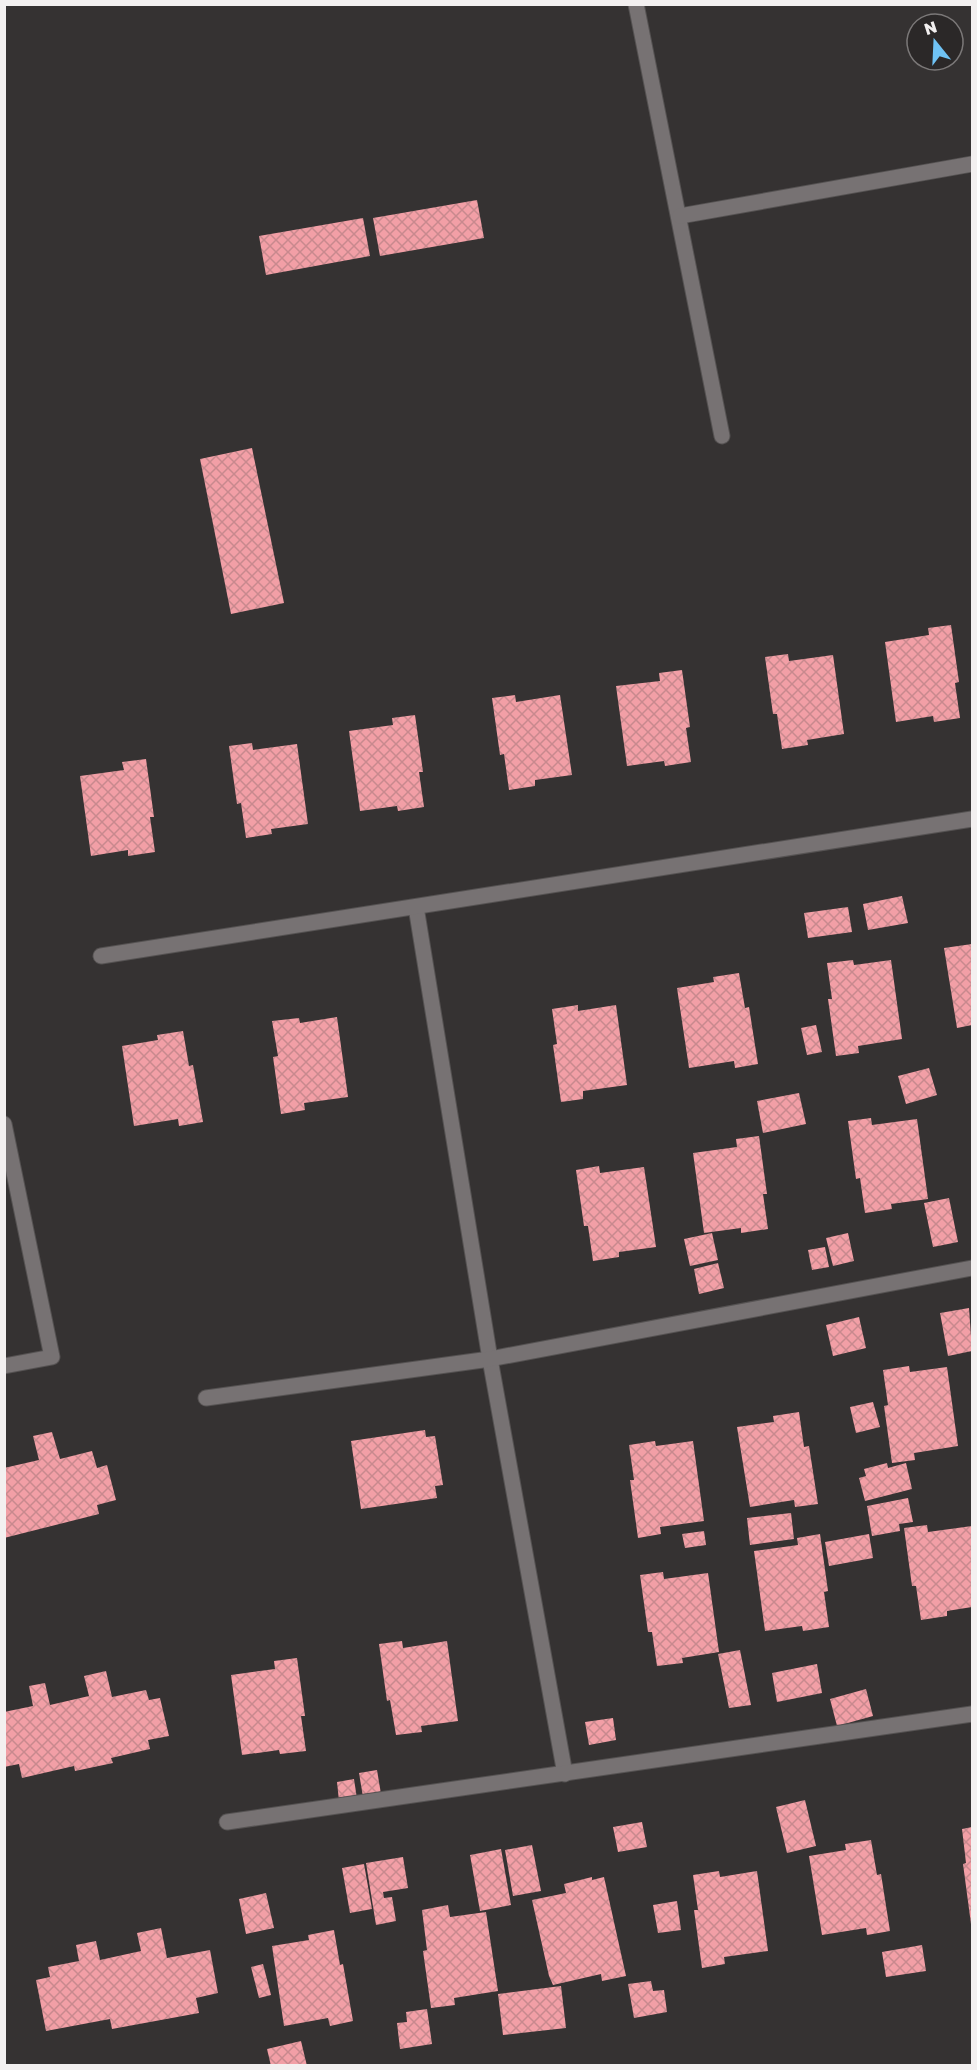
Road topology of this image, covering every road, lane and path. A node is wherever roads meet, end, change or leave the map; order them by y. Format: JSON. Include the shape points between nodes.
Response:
{"nodes":[{"id":1,"x":636,"y":4,"type":"edge"},
{"id":2,"x":972,"y":164,"type":"edge"},
{"id":3,"x":680,"y":216,"type":"junction"},
{"id":4,"x":722,"y":436,"type":"dead end"},
{"id":5,"x":972,"y":819,"type":"edge"},
{"id":6,"x":416,"y":906,"type":"junction"},
{"id":7,"x":101,"y":956,"type":"dead end"},
{"id":8,"x":4,"y":1124,"type":"edge"},
{"id":9,"x":972,"y":1268,"type":"edge"},
{"id":10,"x":490,"y":1359,"type":"junction"},
{"id":11,"x":4,"y":1366,"type":"edge"},
{"id":12,"x":206,"y":1398,"type":"dead end"},
{"id":13,"x":972,"y":1714,"type":"edge"},
{"id":14,"x":565,"y":1774,"type":"junction"},
{"id":15,"x":227,"y":1822,"type":"dead end"}],
"edges":[{"from":1,"to":3,"type":"street"},
{"from":2,"to":3,"type":"street"},
{"from":3,"to":4,"type":"street"},
{"from":5,"to":6,"type":"street"},
{"from":6,"to":7,"type":"street"},
{"from":6,"to":10,"type":"street"},
{"from":8,"to":11,"type":"street","via":[[52,1357]]},
{"from":9,"to":10,"type":"street"},
{"from":10,"to":12,"type":"street"},
{"from":10,"to":14,"type":"street"},
{"from":13,"to":14,"type":"street"},
{"from":14,"to":15,"type":"street"}]}
